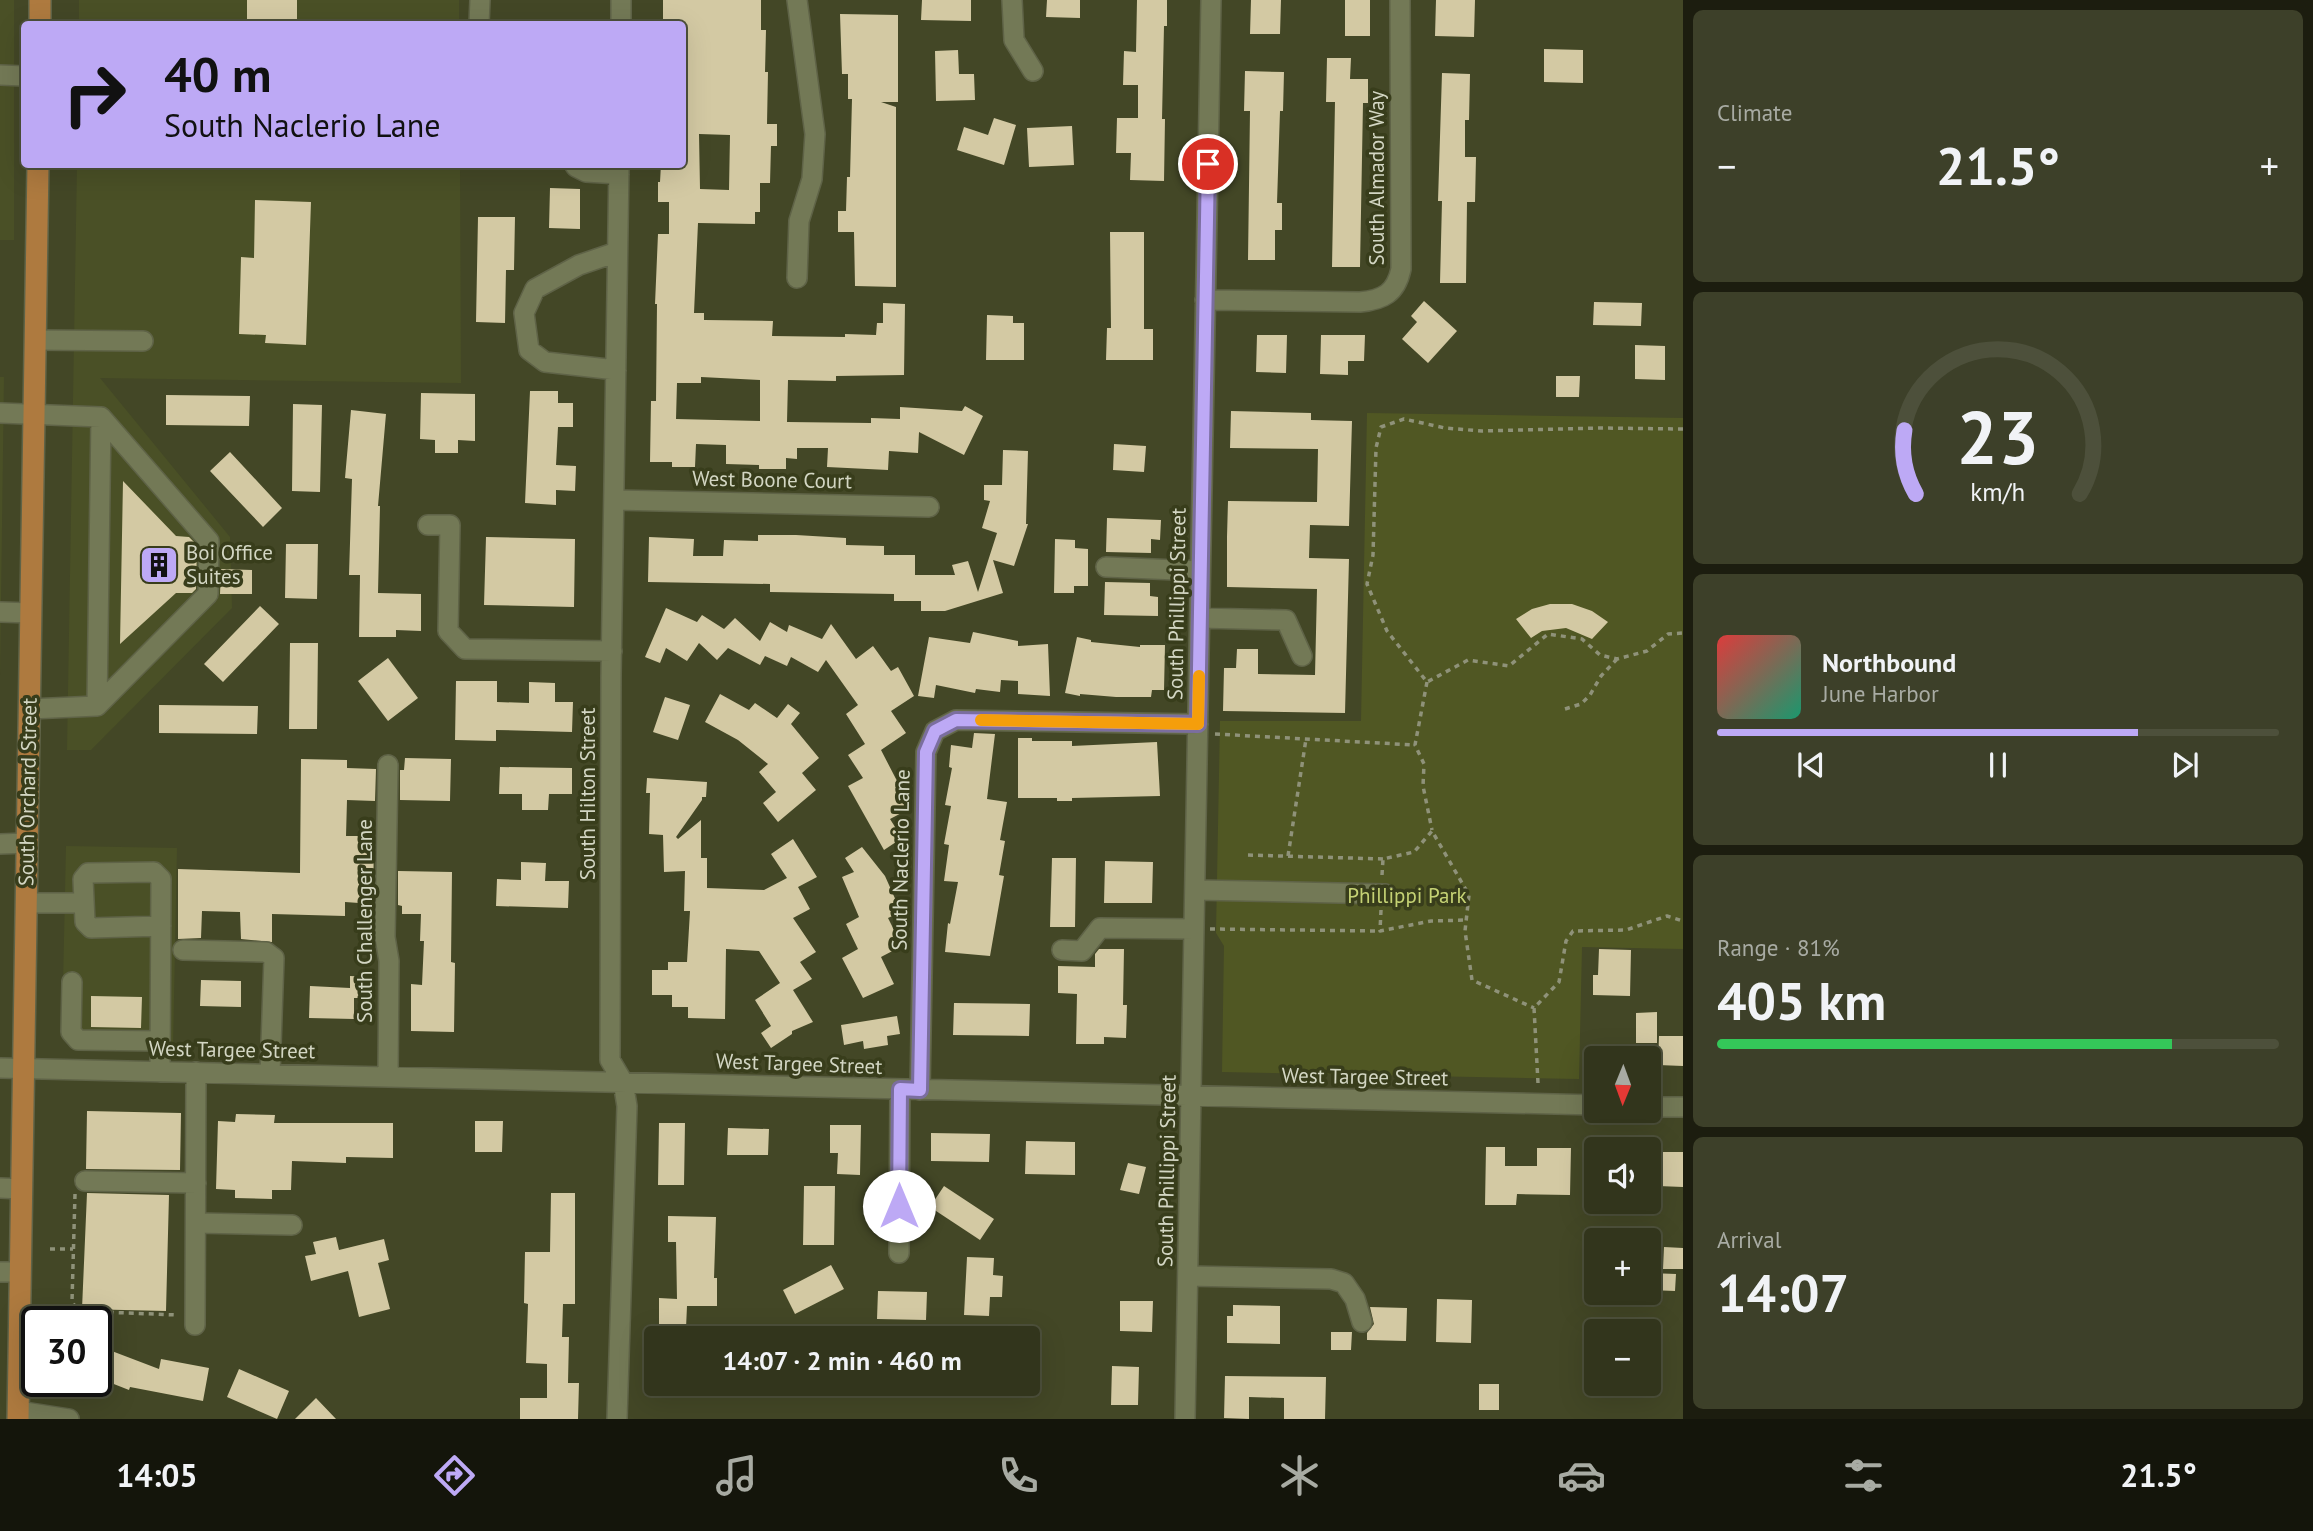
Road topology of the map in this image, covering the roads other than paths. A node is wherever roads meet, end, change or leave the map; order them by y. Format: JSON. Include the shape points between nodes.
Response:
{"nodes":[{"id":1,"x":40,"y":0,"type":"edge"},
{"id":2,"x":480,"y":0,"type":"edge"},
{"id":3,"x":621,"y":0,"type":"edge"},
{"id":4,"x":797,"y":0,"type":"edge"},
{"id":5,"x":1012,"y":0,"type":"edge"},
{"id":6,"x":1211,"y":0,"type":"edge"},
{"id":7,"x":1400,"y":0,"type":"edge"},
{"id":8,"x":40,"y":21,"type":"edge"},
{"id":9,"x":478,"y":21,"type":"edge"},
{"id":10,"x":621,"y":21,"type":"edge"},
{"id":11,"x":1033,"y":71,"type":"dead end"},
{"id":12,"x":0,"y":75,"type":"edge"},
{"id":13,"x":21,"y":76,"type":"edge"},
{"id":14,"x":38,"y":168,"type":"edge"},
{"id":15,"x":578,"y":168,"type":"edge"},
{"id":16,"x":619,"y":169,"type":"edge"},
{"id":17,"x":617,"y":252,"type":"junction"},
{"id":18,"x":797,"y":278,"type":"dead end"},
{"id":19,"x":1205,"y":300,"type":"junction"},
{"id":20,"x":35,"y":340,"type":"junction"},
{"id":21,"x":143,"y":341,"type":"dead end"},
{"id":22,"x":615,"y":370,"type":"junction"},
{"id":23,"x":0,"y":413,"type":"edge"},
{"id":24,"x":34,"y":414,"type":"junction"},
{"id":25,"x":101,"y":417,"type":"junction"},
{"id":26,"x":614,"y":500,"type":"junction"},
{"id":27,"x":929,"y":507,"type":"dead end"},
{"id":28,"x":428,"y":525,"type":"dead end"},
{"id":29,"x":1106,"y":567,"type":"dead end"},
{"id":30,"x":1200,"y":570,"type":"junction"},
{"id":31,"x":0,"y":612,"type":"edge"},
{"id":32,"x":31,"y":613,"type":"junction"},
{"id":33,"x":1200,"y":618,"type":"junction"},
{"id":34,"x":612,"y":651,"type":"junction"},
{"id":35,"x":1303,"y":656,"type":"dead end"},
{"id":36,"x":97,"y":706,"type":"junction"},
{"id":37,"x":30,"y":709,"type":"junction"},
{"id":38,"x":1198,"y":728,"type":"junction"},
{"id":39,"x":388,"y":765,"type":"dead end"},
{"id":40,"x":27,"y":843,"type":"junction"},
{"id":41,"x":0,"y":844,"type":"edge"},
{"id":42,"x":1195,"y":890,"type":"junction"},
{"id":43,"x":1383,"y":894,"type":"road end"},
{"id":44,"x":26,"y":902,"type":"junction"},
{"id":45,"x":84,"y":903,"type":"junction"},
{"id":46,"x":161,"y":926,"type":"junction"},
{"id":47,"x":1194,"y":929,"type":"junction"},
{"id":48,"x":183,"y":950,"type":"dead end"},
{"id":49,"x":1062,"y":950,"type":"dead end"},
{"id":50,"x":72,"y":982,"type":"dead end"},
{"id":51,"x":160,"y":1041,"type":"junction"},
{"id":52,"x":0,"y":1068,"type":"edge"},
{"id":53,"x":24,"y":1069,"type":"junction"},
{"id":54,"x":160,"y":1072,"type":"junction"},
{"id":55,"x":196,"y":1072,"type":"junction"},
{"id":56,"x":270,"y":1074,"type":"junction"},
{"id":57,"x":388,"y":1076,"type":"junction"},
{"id":58,"x":623,"y":1082,"type":"junction"},
{"id":59,"x":900,"y":1089,"type":"junction"},
{"id":60,"x":920,"y":1090,"type":"junction"},
{"id":61,"x":1191,"y":1095,"type":"junction"},
{"id":62,"x":1584,"y":1105,"type":"edge"},
{"id":63,"x":1661,"y":1107,"type":"edge"},
{"id":64,"x":1683,"y":1107,"type":"edge"},
{"id":65,"x":196,"y":1183,"type":"junction"},
{"id":66,"x":83,"y":1186,"type":"road end"},
{"id":67,"x":0,"y":1188,"type":"edge"},
{"id":68,"x":22,"y":1189,"type":"junction"},
{"id":69,"x":196,"y":1223,"type":"junction"},
{"id":70,"x":292,"y":1226,"type":"dead end"},
{"id":71,"x":899,"y":1253,"type":"dead end"},
{"id":72,"x":10,"y":1272,"type":"edge"},
{"id":73,"x":1188,"y":1276,"type":"junction"},
{"id":74,"x":195,"y":1321,"type":"road end"},
{"id":75,"x":1362,"y":1322,"type":"dead end"},
{"id":76,"x":18,"y":1415,"type":"edge"},
{"id":77,"x":69,"y":1419,"type":"edge"},
{"id":78,"x":617,"y":1419,"type":"edge"},
{"id":79,"x":1185,"y":1419,"type":"edge"}],
"edges":[{"from":1,"to":8,"type":"main road"},
{"from":2,"to":9,"type":"street"},
{"from":3,"to":10,"type":"street"},
{"from":4,"to":18,"type":"street","via":[[815,134],[812,179],[799,221]]},
{"from":5,"to":11,"type":"street","via":[[1014,40]]},
{"from":6,"to":19,"type":"street","name":"South Phillippi Street"},
{"from":7,"to":19,"type":"street","name":"South Almador Way","via":[[1398,283],[1389,294],[1367,302]]},
{"from":12,"to":13,"type":"street"},
{"from":14,"to":20,"type":"main road","name":"South Orchard Street"},
{"from":15,"to":16,"type":"street","via":[[586,172]]},
{"from":16,"to":17,"type":"street","name":"South Hilton Street"},
{"from":17,"to":22,"type":"street","name":"South Hilton Street"},
{"from":17,"to":22,"type":"street","via":[[579,265],[535,289],[524,313],[529,350],[545,362]]},
{"from":19,"to":30,"type":"street","name":"South Phillippi Street"},
{"from":20,"to":21,"type":"street"},
{"from":20,"to":24,"type":"main road","name":"South Orchard Street"},
{"from":22,"to":26,"type":"street","name":"South Hilton Street"},
{"from":23,"to":24,"type":"street"},
{"from":24,"to":25,"type":"street"},
{"from":24,"to":32,"type":"main road","name":"South Orchard Street"},
{"from":25,"to":36,"type":"street"},
{"from":25,"to":36,"type":"street","via":[[209,541],[208,594]]},
{"from":26,"to":27,"type":"street","name":"West Boone Court"},
{"from":26,"to":34,"type":"street","name":"South Hilton Street"},
{"from":28,"to":34,"type":"street","via":[[450,525],[448,631],[465,649]]},
{"from":29,"to":30,"type":"street"},
{"from":30,"to":33,"type":"street","name":"South Phillippi Street"},
{"from":31,"to":32,"type":"street"},
{"from":32,"to":37,"type":"main road","name":"South Orchard Street"},
{"from":33,"to":35,"type":"street","via":[[1286,620]]},
{"from":33,"to":38,"type":"street","name":"South Phillippi Street"},
{"from":34,"to":58,"type":"street","name":"South Hilton Street","via":[[610,1060]]},
{"from":36,"to":37,"type":"street"},
{"from":37,"to":40,"type":"main road","name":"South Orchard Street"},
{"from":38,"to":42,"type":"street","name":"South Phillippi Street"},
{"from":38,"to":60,"type":"street","name":"South Naclerio Lane","via":[[956,720],[935,731],[926,752]]},
{"from":39,"to":57,"type":"street","name":"South Challenger Lane"},
{"from":40,"to":41,"type":"street"},
{"from":40,"to":44,"type":"main road","name":"South Orchard Street"},
{"from":42,"to":43,"type":"street"},
{"from":42,"to":47,"type":"street","name":"South Phillippi Street"},
{"from":44,"to":45,"type":"street"},
{"from":44,"to":53,"type":"main road","name":"South Orchard Street"},
{"from":45,"to":46,"type":"street","via":[[85,922],[91,928]]},
{"from":45,"to":46,"type":"street","via":[[83,879],[88,873],[154,872],[161,879]]},
{"from":46,"to":51,"type":"street"},
{"from":47,"to":49,"type":"street","via":[[1100,928],[1082,951]]},
{"from":47,"to":61,"type":"street","name":"South Phillippi Street"},
{"from":48,"to":56,"type":"street","via":[[266,952],[274,958]]},
{"from":50,"to":51,"type":"street","via":[[71,1032],[78,1040]]},
{"from":51,"to":54,"type":"street"},
{"from":52,"to":53,"type":"street","name":"West Targee Street"},
{"from":53,"to":54,"type":"street","name":"West Targee Street"},
{"from":53,"to":68,"type":"main road","name":"South Orchard Street"},
{"from":54,"to":55,"type":"street","name":"West Targee Street"},
{"from":55,"to":56,"type":"street","name":"West Targee Street"},
{"from":55,"to":65,"type":"street"},
{"from":56,"to":57,"type":"street","name":"West Targee Street"},
{"from":57,"to":58,"type":"street","name":"West Targee Street"},
{"from":58,"to":59,"type":"street","name":"West Targee Street"},
{"from":58,"to":78,"type":"street","name":"South Hilton Street","via":[[627,1106]]},
{"from":59,"to":60,"type":"street","name":"West Targee Street"},
{"from":59,"to":71,"type":"street"},
{"from":60,"to":61,"type":"street","name":"West Targee Street"},
{"from":61,"to":62,"type":"street","name":"West Targee Street"},
{"from":61,"to":73,"type":"street","name":"South Phillippi Street"},
{"from":63,"to":64,"type":"street"},
{"from":65,"to":66,"type":"street"},
{"from":65,"to":69,"type":"street"},
{"from":67,"to":68,"type":"street"},
{"from":68,"to":72,"type":"main road","name":"South Orchard Street"},
{"from":69,"to":70,"type":"street"},
{"from":69,"to":74,"type":"street"},
{"from":72,"to":76,"type":"main road","name":"South Orchard Street"},
{"from":73,"to":75,"type":"street","via":[[1331,1279],[1344,1283]]},
{"from":73,"to":79,"type":"street","name":"South Phillippi Street"},
{"from":76,"to":77,"type":"street"}]}
